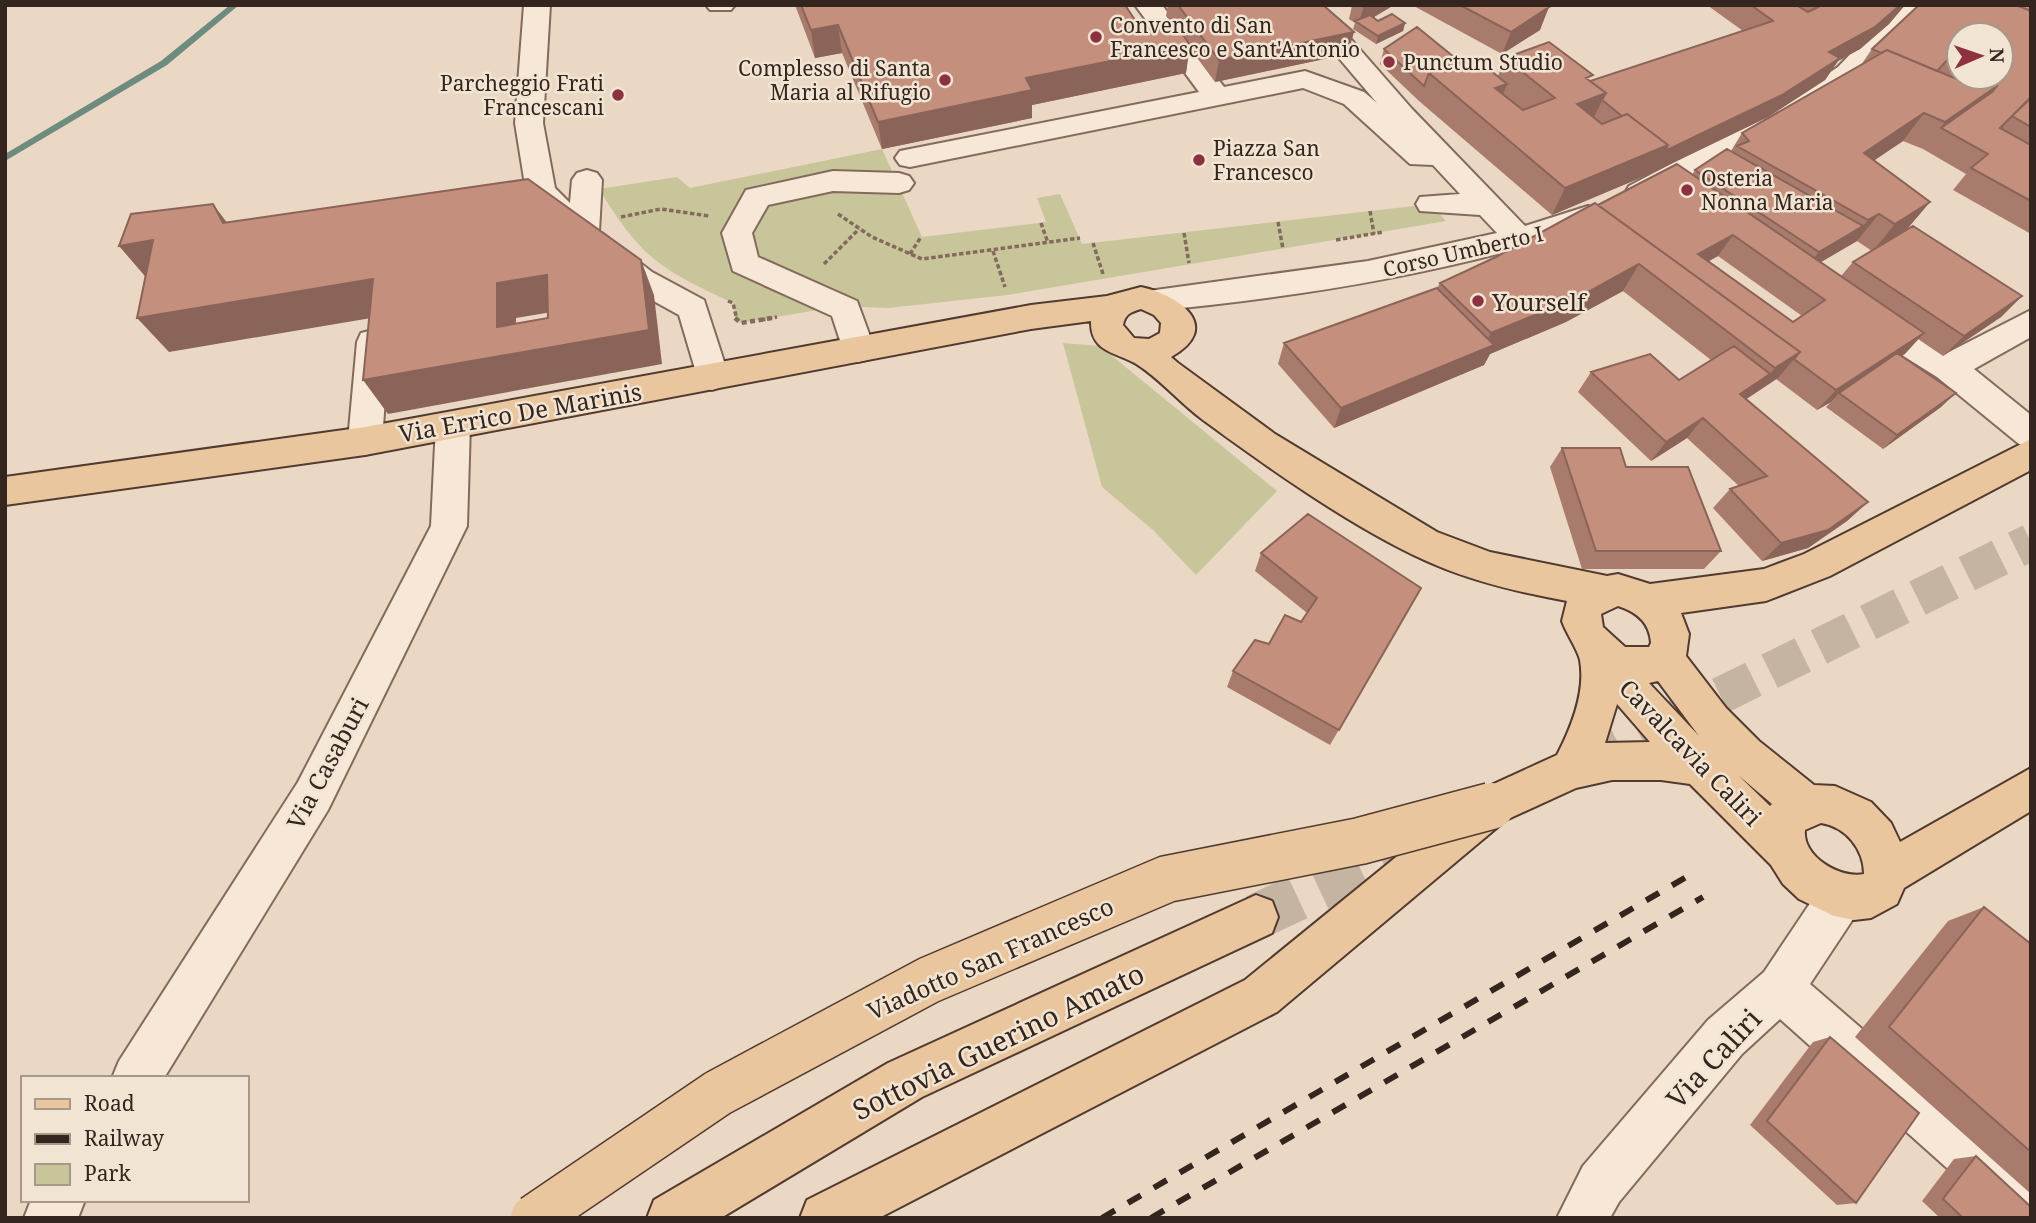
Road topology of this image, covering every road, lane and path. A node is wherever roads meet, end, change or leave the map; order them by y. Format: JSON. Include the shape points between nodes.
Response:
{"nodes":[{"id":1,"x":537,"y":5,"type":"edge"},
{"id":2,"x":1148,"y":5,"type":"edge"},
{"id":3,"x":1307,"y":5,"type":"edge"},
{"id":4,"x":1913,"y":5,"type":"edge"},
{"id":5,"x":1217,"y":97,"type":"junction"},
{"id":6,"x":1441,"y":154,"type":"junction"},
{"id":7,"x":587,"y":180,"type":"dead end"},
{"id":8,"x":800,"y":188,"type":"junction"},
{"id":9,"x":1431,"y":204,"type":"dead end"},
{"id":10,"x":1489,"y":205,"type":"junction"},
{"id":11,"x":1370,"y":211,"type":"dead end"},
{"id":12,"x":617,"y":218,"type":"dead end"},
{"id":13,"x":1278,"y":222,"type":"dead end"},
{"id":14,"x":1041,"y":223,"type":"dead end"},
{"id":15,"x":740,"y":225,"type":"junction"},
{"id":16,"x":859,"y":229,"type":"junction"},
{"id":17,"x":1386,"y":232,"type":"dead end"},
{"id":18,"x":1184,"y":233,"type":"dead end"},
{"id":19,"x":1374,"y":234,"type":"junction"},
{"id":20,"x":583,"y":235,"type":"junction"},
{"id":21,"x":921,"y":237,"type":"dead end"},
{"id":22,"x":1080,"y":238,"type":"dead end"},
{"id":23,"x":1519,"y":238,"type":"junction"},
{"id":24,"x":1335,"y":240,"type":"dead end"},
{"id":25,"x":1048,"y":243,"type":"junction"},
{"id":26,"x":1093,"y":243,"type":"dead end"},
{"id":27,"x":1296,"y":247,"type":"dead end"},
{"id":28,"x":1283,"y":249,"type":"junction"},
{"id":29,"x":993,"y":251,"type":"junction"},
{"id":30,"x":1270,"y":251,"type":"dead end"},
{"id":31,"x":910,"y":254,"type":"junction"},
{"id":32,"x":1203,"y":262,"type":"dead end"},
{"id":33,"x":822,"y":265,"type":"dead end"},
{"id":34,"x":1093,"y":281,"type":"dead end"},
{"id":35,"x":1282,"y":287,"type":"junction"},
{"id":36,"x":1007,"y":295,"type":"dead end"},
{"id":37,"x":1152,"y":300,"type":"junction"},
{"id":38,"x":1839,"y":301,"type":"edge"},
{"id":39,"x":2031,"y":322,"type":"edge"},
{"id":40,"x":1112,"y":323,"type":"junction"},
{"id":41,"x":1166,"y":339,"type":"junction"},
{"id":42,"x":373,"y":342,"type":"edge"},
{"id":43,"x":858,"y":350,"type":"junction"},
{"id":44,"x":1949,"y":368,"type":"junction"},
{"id":45,"x":712,"y":377,"type":"junction"},
{"id":46,"x":453,"y":425,"type":"junction"},
{"id":47,"x":2031,"y":434,"type":"edge"},
{"id":48,"x":378,"y":438,"type":"junction"},
{"id":49,"x":2031,"y":453,"type":"edge"},
{"id":50,"x":5,"y":491,"type":"edge"},
{"id":51,"x":1492,"y":569,"type":"junction"},
{"id":52,"x":1603,"y":591,"type":"junction"},
{"id":53,"x":1647,"y":601,"type":"junction"},
{"id":54,"x":1590,"y":640,"type":"junction"},
{"id":55,"x":1665,"y":657,"type":"junction"},
{"id":56,"x":1697,"y":766,"type":"junction"},
{"id":57,"x":1572,"y":769,"type":"junction"},
{"id":58,"x":2031,"y":788,"type":"edge"},
{"id":59,"x":1806,"y":804,"type":"junction"},
{"id":60,"x":1491,"y":806,"type":"junction"},
{"id":61,"x":1786,"y":850,"type":"junction"},
{"id":62,"x":1888,"y":873,"type":"junction"},
{"id":63,"x":1841,"y":897,"type":"junction"},
{"id":64,"x":1256,"y":916,"type":"tunnel mouth"},
{"id":65,"x":1780,"y":988,"type":"junction"},
{"id":66,"x":137,"y":1076,"type":"edge"},
{"id":67,"x":59,"y":1202,"type":"edge"},
{"id":68,"x":2031,"y":1209,"type":"edge"},
{"id":69,"x":48,"y":1218,"type":"edge"},
{"id":70,"x":534,"y":1218,"type":"edge"},
{"id":71,"x":672,"y":1218,"type":"edge"},
{"id":72,"x":825,"y":1218,"type":"edge"},
{"id":73,"x":1582,"y":1218,"type":"edge"}],
"edges":[{"from":1,"to":20,"type":"street","via":[[528,123],[541,191]]},
{"from":2,"to":5,"type":"street"},
{"from":3,"to":6,"type":"street"},
{"from":4,"to":23,"type":"street","name":"Corso Umberto I","via":[[1848,73],[1673,190],[1558,230]]},
{"from":5,"to":6,"type":"street","via":[[1305,79],[1353,98],[1420,157]]},
{"from":5,"to":8,"type":"street","via":[[905,171]]},
{"from":6,"to":10,"type":"street"},
{"from":7,"to":20,"type":"street"},
{"from":8,"to":15,"type":"street","via":[[757,197]]},
{"from":8,"to":16,"type":"path"},
{"from":9,"to":10,"type":"street"},
{"from":10,"to":23,"type":"street"},
{"from":11,"to":19,"type":"path"},
{"from":12,"to":15,"type":"path","via":[[661,209],[689,211]]},
{"from":13,"to":28,"type":"path"},
{"from":14,"to":25,"type":"path"},
{"from":15,"to":43,"type":"street","via":[[737,233],[744,263],[846,309]]},
{"from":16,"to":31,"type":"path"},
{"from":16,"to":33,"type":"path"},
{"from":17,"to":19,"type":"path"},
{"from":18,"to":32,"type":"path","via":[[1189,264]]},
{"from":19,"to":24,"type":"path"},
{"from":20,"to":45,"type":"street","via":[[641,280],[693,308]]},
{"from":21,"to":31,"type":"path"},
{"from":22,"to":25,"type":"path"},
{"from":23,"to":35,"type":"street","name":"Corso Umberto I","via":[[1430,262]]},
{"from":25,"to":29,"type":"path"},
{"from":26,"to":34,"type":"path","via":[[1105,278]]},
{"from":27,"to":28,"type":"path"},
{"from":28,"to":30,"type":"path"},
{"from":29,"to":31,"type":"path","via":[[922,259]]},
{"from":29,"to":36,"type":"path"},
{"from":35,"to":37,"type":"street","name":"Corso Umberto I"},
{"from":35,"to":41,"type":"street","name":"Corso Umberto I"},
{"from":37,"to":40,"type":"main road","via":[[1131,299]]},
{"from":37,"to":41,"type":"main road","via":[[1171,310]]},
{"from":38,"to":44,"type":"street"},
{"from":39,"to":44,"type":"street"},
{"from":40,"to":41,"type":"main road","via":[[1126,348]]},
{"from":40,"to":43,"type":"main road","name":"Via Errico De Marinis","via":[[1031,317]]},
{"from":41,"to":51,"type":"main road","via":[[1164,370],[1273,451],[1398,529]]},
{"from":42,"to":48,"type":"street"},
{"from":43,"to":45,"type":"main road","name":"Via Errico De Marinis"},
{"from":44,"to":47,"type":"street"},
{"from":45,"to":46,"type":"main road","name":"Via Errico De Marinis"},
{"from":46,"to":48,"type":"main road","name":"Via Errico De Marinis"},
{"from":46,"to":66,"type":"street","name":"Via Casaburi","via":[[449,526],[313,796]]},
{"from":48,"to":50,"type":"main road","name":"Via Errico De Marinis"},
{"from":49,"to":53,"type":"main road","via":[[1804,570],[1766,585]]},
{"from":51,"to":52,"type":"main road"},
{"from":51,"to":54,"type":"main road"},
{"from":52,"to":53,"type":"main road","via":[[1633,594]]},
{"from":52,"to":54,"type":"main road","via":[[1584,605],[1580,616]]},
{"from":53,"to":55,"type":"main road","via":[[1659,611],[1671,635]]},
{"from":54,"to":55,"type":"main road","via":[[1612,661],[1642,667]]},
{"from":54,"to":56,"type":"main road","name":"Cavalcavia Caliri","via":[[1644,709]]},
{"from":54,"to":57,"type":"main road","via":[[1602,678],[1599,700],[1591,733]]},
{"from":55,"to":59,"type":"main road","name":"Cavalcavia Caliri","via":[[1723,737]]},
{"from":56,"to":57,"type":"main road","name":"Viadotto San Francesco","via":[[1612,761]]},
{"from":56,"to":61,"type":"main road","name":"Cavalcavia Caliri"},
{"from":57,"to":60,"type":"main road","name":"Viadotto San Francesco"},
{"from":58,"to":62,"type":"main road"},
{"from":59,"to":61,"type":"main road","via":[[1785,820]]},
{"from":59,"to":62,"type":"main road","via":[[1839,806],[1856,815],[1881,842]]},
{"from":60,"to":70,"type":"main road","name":"Viadotto San Francesco","bridge":true,"via":[[1360,841],[1167,879],[942,974],[718,1093]]},
{"from":60,"to":72,"type":"main road","name":"Viadotto San Francesco","via":[[1261,996]]},
{"from":61,"to":63,"type":"main road","via":[[1807,880]]},
{"from":62,"to":63,"type":"main road","via":[[1872,894]]},
{"from":63,"to":65,"type":"street","name":"Via Caliri"},
{"from":64,"to":71,"type":"main road","name":"Sottovia Guerino Amato","via":[[905,1080]]},
{"from":65,"to":68,"type":"street"},
{"from":65,"to":73,"type":"street","name":"Via Caliri","via":[[1726,1037],[1601,1184]]},
{"from":67,"to":69,"type":"street"}]}
